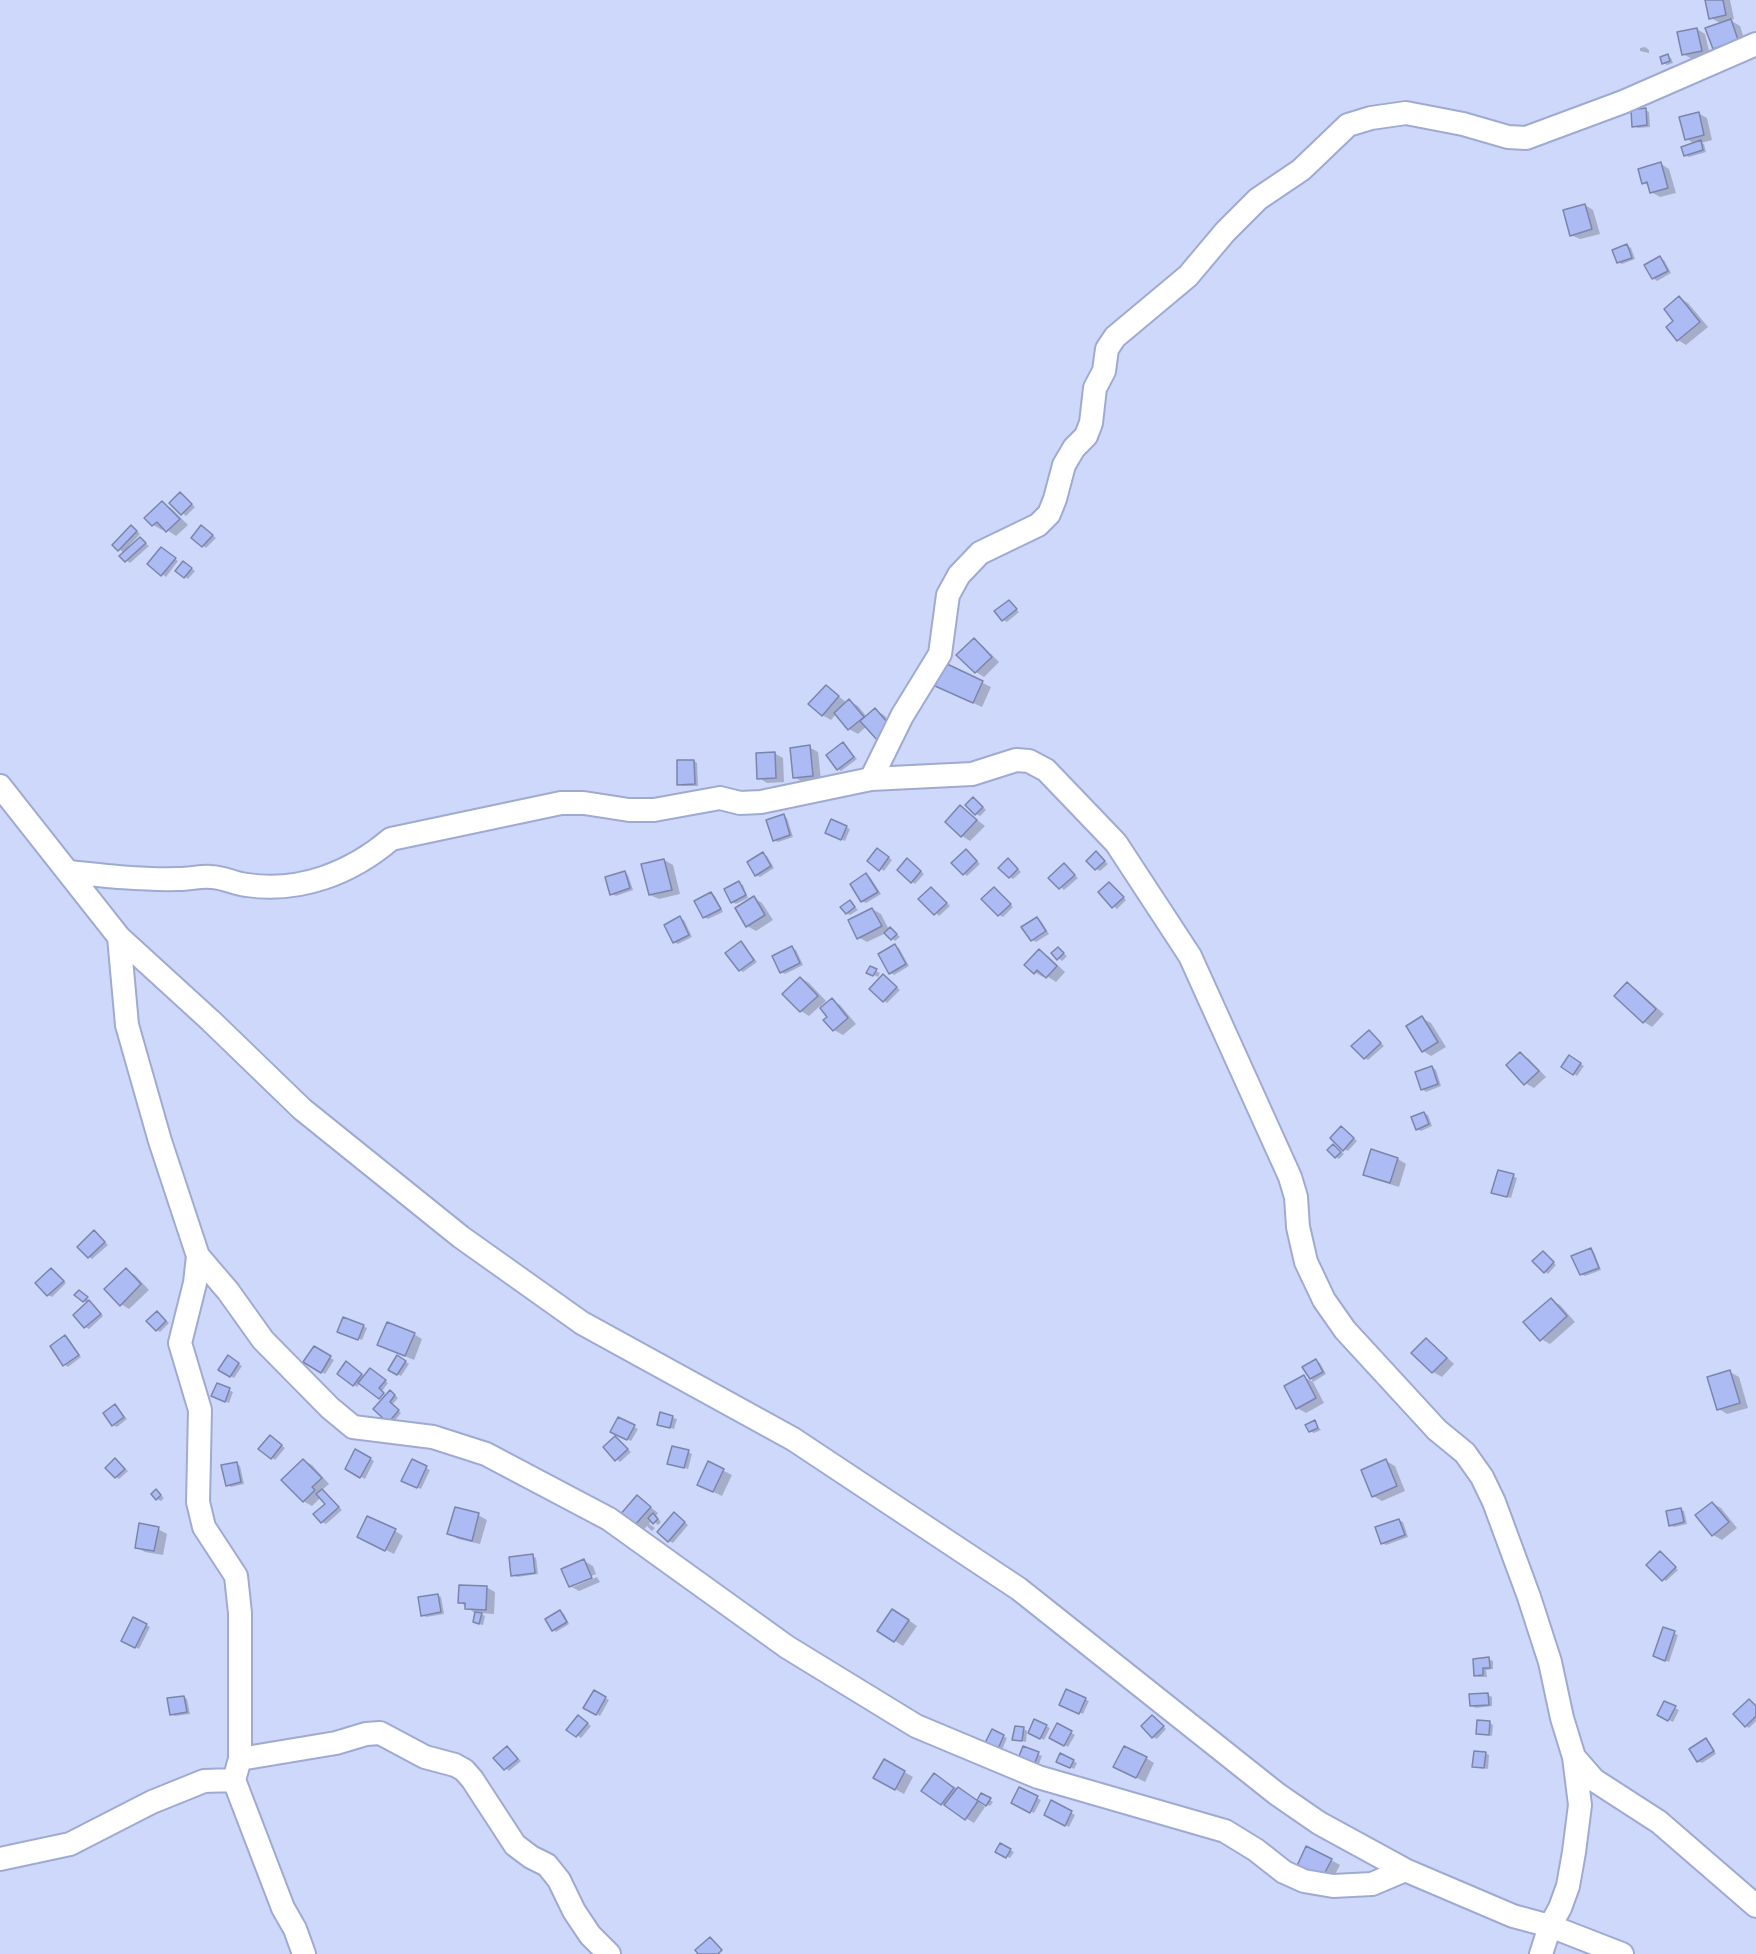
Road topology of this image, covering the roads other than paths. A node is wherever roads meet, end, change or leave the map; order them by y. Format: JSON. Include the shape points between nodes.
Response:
{"nodes":[{"id":1,"x":1756,"y":44,"type":"edge"},
{"id":2,"x":871,"y":779,"type":"junction"},
{"id":3,"x":0,"y":786,"type":"edge"},
{"id":4,"x":69,"y":872,"type":"junction"},
{"id":5,"x":119,"y":937,"type":"junction"},
{"id":6,"x":198,"y":1256,"type":"junction"},
{"id":7,"x":1574,"y":1757,"type":"junction"},
{"id":8,"x":237,"y":1769,"type":"junction"},
{"id":9,"x":0,"y":1859,"type":"edge"},
{"id":10,"x":1405,"y":1870,"type":"junction"},
{"id":11,"x":1756,"y":1906,"type":"edge"},
{"id":12,"x":1550,"y":1926,"type":"junction"},
{"id":13,"x":304,"y":1954,"type":"edge"},
{"id":14,"x":609,"y":1954,"type":"edge"},
{"id":15,"x":1541,"y":1954,"type":"edge"},
{"id":16,"x":1623,"y":1954,"type":"edge"}],
"edges":[{"from":1,"to":2,"type":"street","via":[[1623,102],[1526,138],[1406,114],[1363,120],[1348,125],[1301,170],[1258,199],[1188,276],[1114,337],[1095,388],[1091,423],[1064,465],[1049,514],[1038,525],[980,553],[959,575],[948,595],[940,654]]},
{"from":2,"to":4,"type":"street","via":[[761,802],[740,803],[720,798],[639,810],[561,803],[392,839],[373,855],[329,877],[287,888],[213,877],[125,878]]},
{"from":2,"to":7,"type":"street","via":[[972,774],[1016,760],[1029,761],[1046,770],[1116,843],[1190,956],[1290,1177],[1306,1262],[1324,1300],[1345,1330],[1437,1430],[1465,1453],[1482,1477],[1536,1619]]},
{"from":3,"to":4,"type":"street"},
{"from":4,"to":5,"type":"street"},
{"from":5,"to":6,"type":"street","via":[[127,1024]]},
{"from":5,"to":10,"type":"street","via":[[302,1109],[461,1238],[582,1323],[793,1439],[1010,1583],[1294,1806]]},
{"from":6,"to":8,"type":"street","via":[[180,1343],[200,1410],[198,1502],[204,1527],[236,1576],[240,1613]]},
{"from":6,"to":10,"type":"street","via":[[263,1340],[353,1427],[433,1437],[486,1455],[609,1519],[787,1647],[916,1726],[1038,1777],[1225,1831],[1284,1872],[1304,1881],[1333,1886],[1372,1884]]},
{"from":7,"to":11,"type":"street","via":[[1594,1780],[1659,1822]]},
{"from":7,"to":12,"type":"street","via":[[1580,1805],[1574,1852],[1568,1886]]},
{"from":8,"to":9,"type":"street","via":[[152,1802],[70,1844]]},
{"from":8,"to":13,"type":"street","via":[[283,1908]]},
{"from":8,"to":14,"type":"street","via":[[380,1733],[425,1757],[455,1765],[472,1779],[515,1845],[547,1865],[590,1935]]},
{"from":10,"to":12,"type":"street","via":[[1512,1916]]},
{"from":12,"to":15,"type":"street"},
{"from":12,"to":16,"type":"street"}]}
